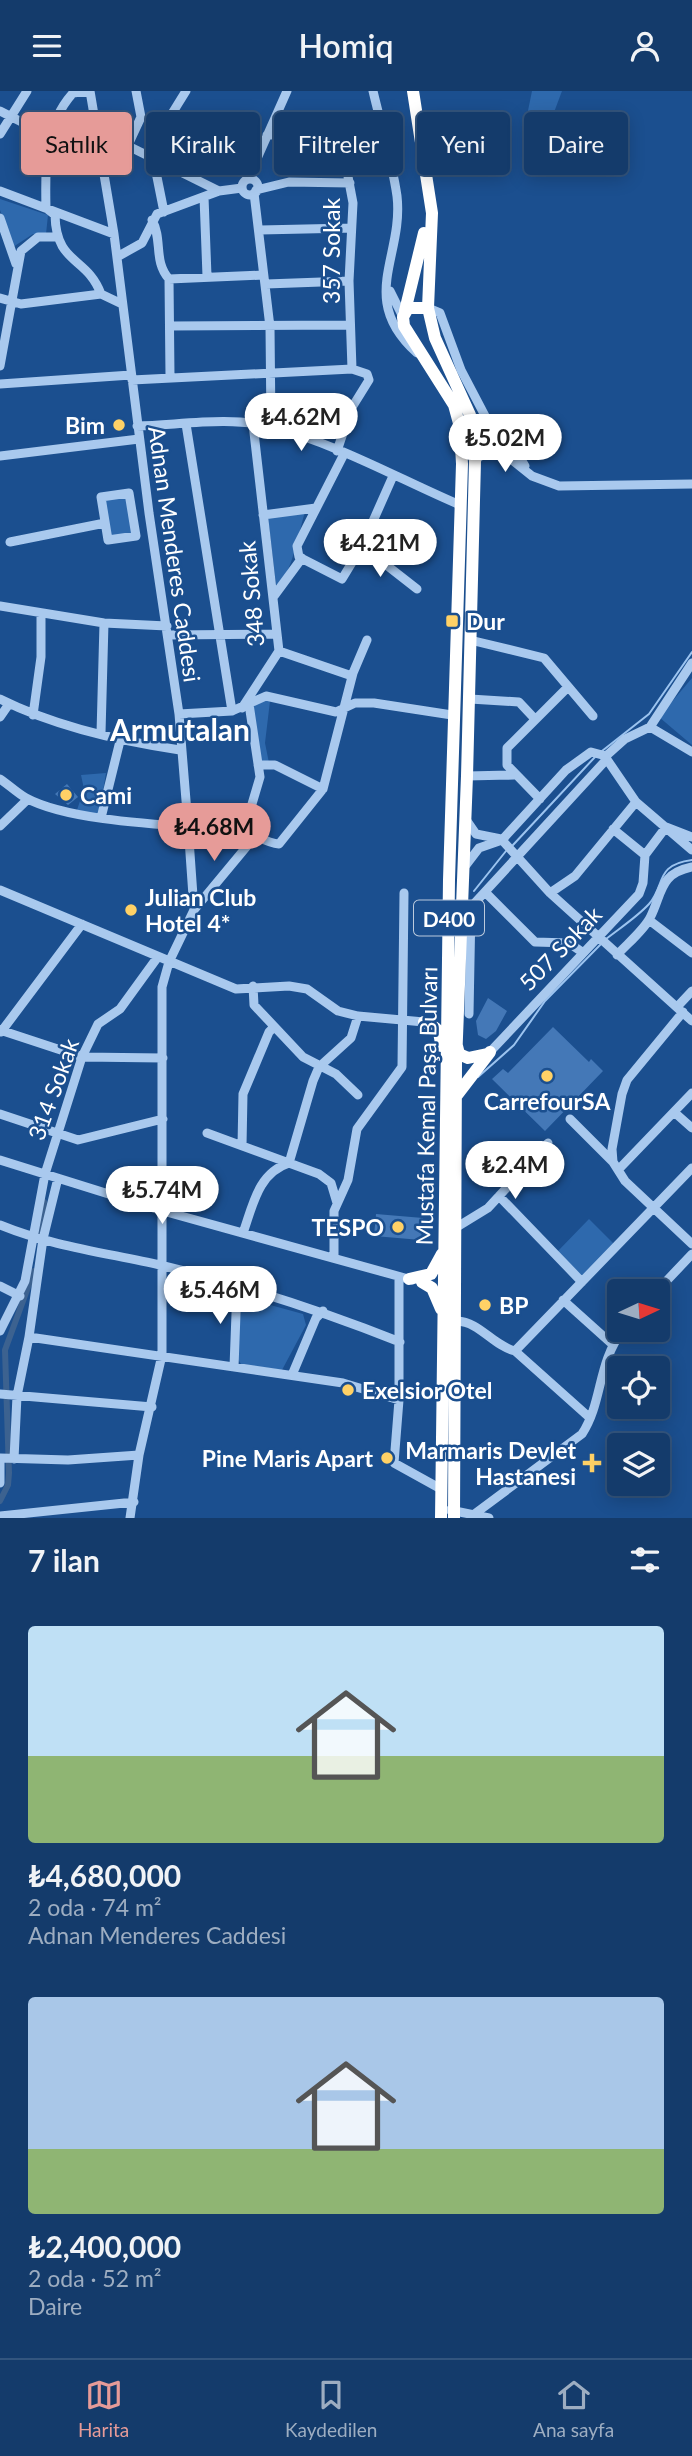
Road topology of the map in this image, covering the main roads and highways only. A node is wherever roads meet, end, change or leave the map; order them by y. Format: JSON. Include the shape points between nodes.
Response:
{"nodes":[{"id":1,"x":414,"y":91,"type":"edge"},
{"id":2,"x":432,"y":213,"type":"junction"},
{"id":3,"x":428,"y":308,"type":"junction"},
{"id":4,"x":401,"y":318,"type":"junction"},
{"id":5,"x":432,"y":329,"type":"junction"},
{"id":6,"x":407,"y":332,"type":"junction"},
{"id":7,"x":449,"y":934,"type":"junction"},
{"id":8,"x":456,"y":1042,"type":"junction"},
{"id":9,"x":451,"y":1062,"type":"junction"},
{"id":10,"x":455,"y":1098,"type":"junction"},
{"id":11,"x":446,"y":1115,"type":"junction"},
{"id":12,"x":451,"y":1224,"type":"junction"},
{"id":13,"x":451,"y":1288,"type":"junction"},
{"id":14,"x":444,"y":1341,"type":"junction"},
{"id":15,"x":441,"y":1513,"type":"edge"},
{"id":16,"x":454,"y":1514,"type":"edge"}],
"edges":[{"from":1,"to":2,"type":"highway","number":"D400"},
{"from":2,"to":3,"type":"highway","number":"D400"},
{"from":2,"to":4,"type":"highway","number":"D400"},
{"from":3,"to":4,"type":"highway","via":[[417,306]]},
{"from":3,"to":5,"type":"highway","number":"D400"},
{"from":4,"to":6,"type":"highway","number":"D400"},
{"from":5,"to":6,"type":"highway","via":[[422,334]]},
{"from":5,"to":8,"type":"highway","name":"Mustafa Kemal Paşa Bulvarı","number":"D400","via":[[470,415],[475,461]]},
{"from":6,"to":7,"type":"highway","name":"Mustafa Kemal Paşa Bulvarı","number":"D400","via":[[445,386],[460,427]]},
{"from":7,"to":9,"type":"highway","name":"Mustafa Kemal Paşa Bulvarı","number":"D400"},
{"from":7,"to":11,"type":"highway","via":[[443,1011],[424,1022],[440,1032]]},
{"from":8,"to":9,"type":"highway","name":"Mustafa Kemal Paşa Bulvarı","number":"D400"},
{"from":8,"to":10,"type":"highway","via":[[464,1057],[489,1053]]},
{"from":9,"to":10,"type":"highway","name":"Mustafa Kemal Paşa Bulvarı","number":"D400"},
{"from":9,"to":11,"type":"highway","name":"Mustafa Kemal Paşa Bulvarı","number":"D400"},
{"from":10,"to":12,"type":"highway","name":"Mustafa Kemal Paşa Bulvarı","number":"D400"},
{"from":11,"to":12,"type":"highway","name":"Mustafa Kemal Paşa Bulvarı","number":"D400"},
{"from":12,"to":13,"type":"highway","name":"Mustafa Kemal Paşa Bulvarı","number":"D400"},
{"from":12,"to":14,"type":"highway","via":[[437,1267],[431,1274],[410,1279],[432,1288],[438,1298]]},
{"from":13,"to":14,"type":"highway","name":"Mustafa Kemal Paşa Bulvarı","number":"D400"},
{"from":13,"to":16,"type":"highway","name":"Mustafa Kemal Paşa Bulvarı","number":"D400","via":[[457,1321]]},
{"from":14,"to":15,"type":"highway","name":"Mustafa Kemal Paşa Bulvarı","number":"D400"}]}
